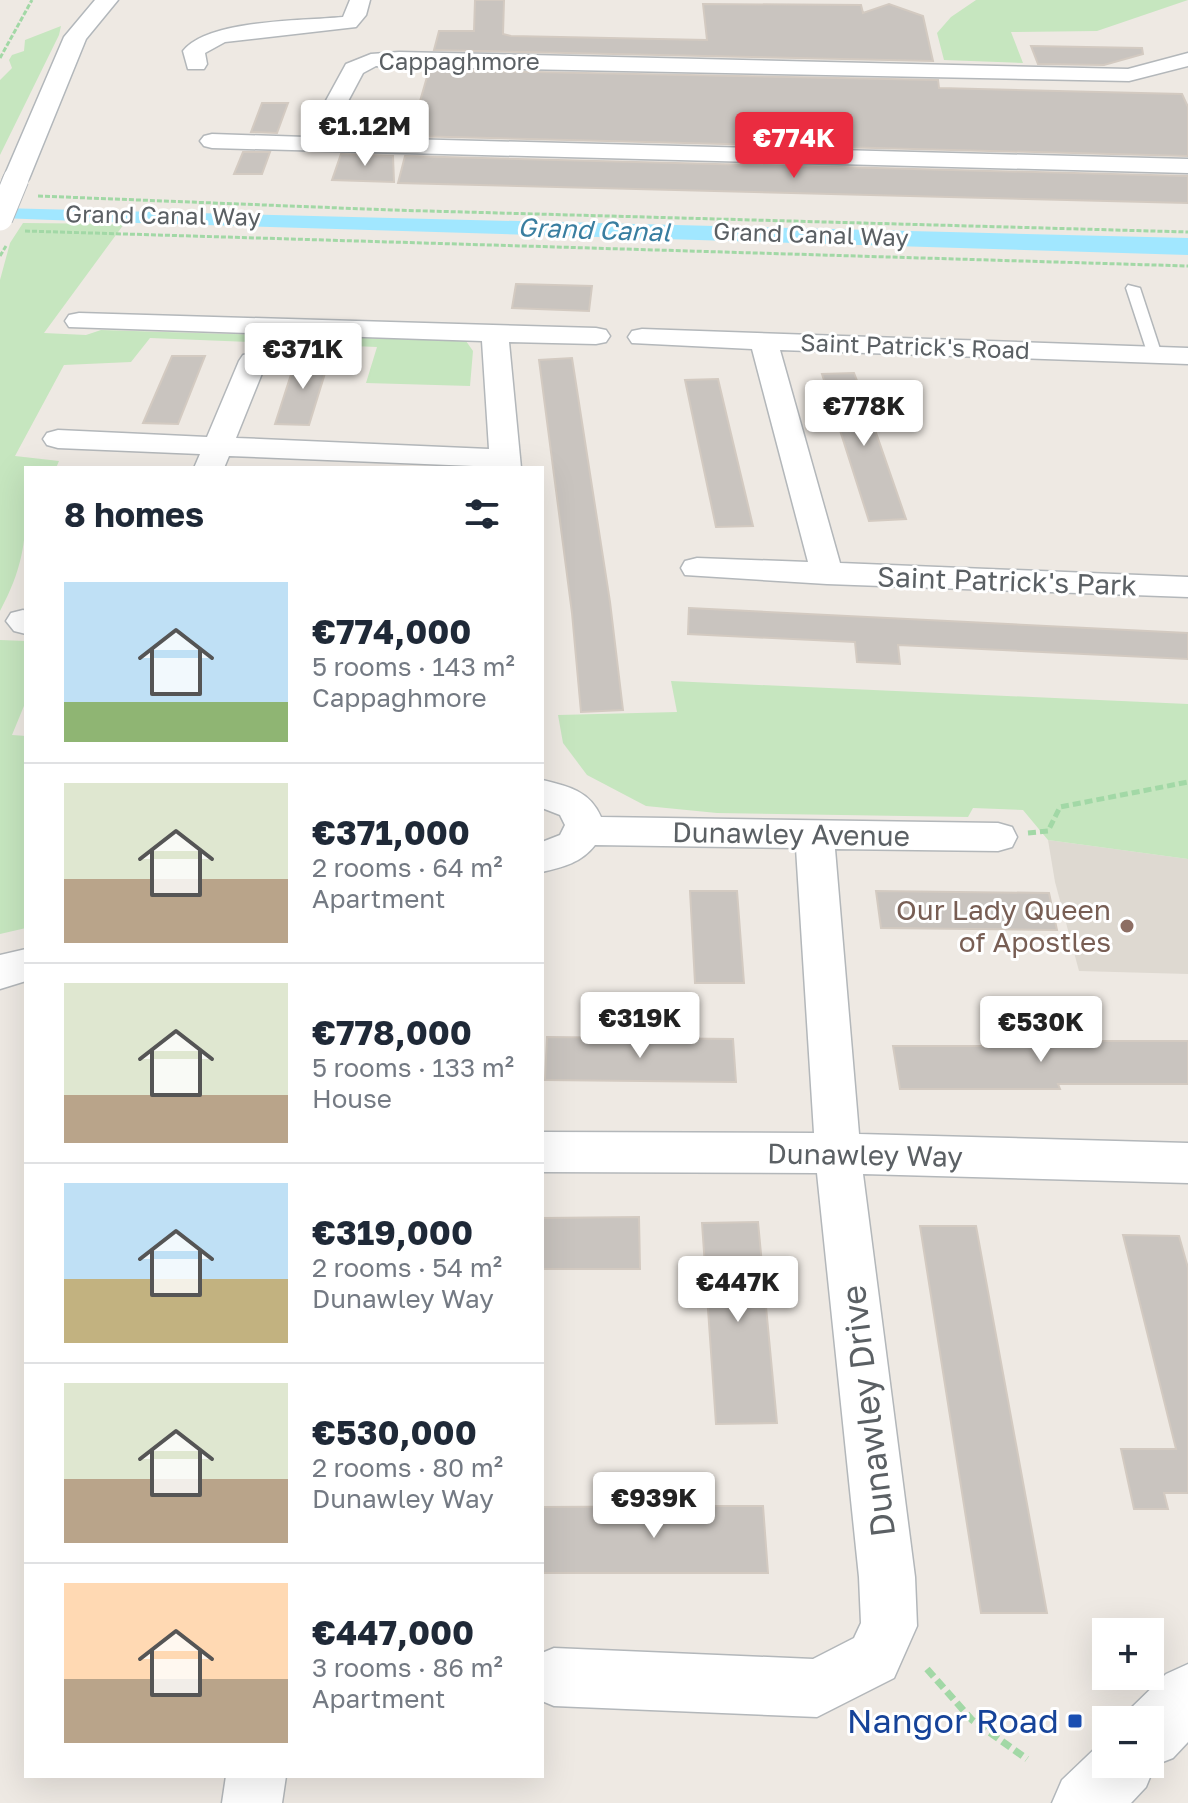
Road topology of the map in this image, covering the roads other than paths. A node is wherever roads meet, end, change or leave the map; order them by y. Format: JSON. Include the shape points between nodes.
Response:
{"nodes":[{"id":1,"x":83,"y":0,"type":"edge"},
{"id":2,"x":107,"y":0,"type":"edge"},
{"id":3,"x":360,"y":0,"type":"edge"},
{"id":4,"x":75,"y":37,"type":"junction"},
{"id":5,"x":1188,"y":59,"type":"edge"},
{"id":6,"x":196,"y":64,"type":"dead end"},
{"id":7,"x":212,"y":141,"type":"dead end"},
{"id":8,"x":314,"y":144,"type":"junction"},
{"id":9,"x":1188,"y":166,"type":"edge"},
{"id":10,"x":8,"y":224,"type":"edge"},
{"id":11,"x":1133,"y":288,"type":"dead end"},
{"id":12,"x":79,"y":321,"type":"dead end"},
{"id":13,"x":495,"y":334,"type":"junction"},
{"id":14,"x":596,"y":336,"type":"dead end"},
{"id":15,"x":642,"y":337,"type":"dead end"},
{"id":16,"x":764,"y":342,"type":"junction"},
{"id":17,"x":1155,"y":355,"type":"junction"},
{"id":18,"x":1188,"y":356,"type":"edge"},
{"id":19,"x":253,"y":361,"type":"dead end"},
{"id":20,"x":58,"y":439,"type":"dead end"},
{"id":21,"x":213,"y":458,"type":"edge"},
{"id":22,"x":505,"y":464,"type":"edge"},
{"id":23,"x":697,"y":568,"type":"dead end"},
{"id":24,"x":827,"y":574,"type":"junction"},
{"id":25,"x":1188,"y":587,"type":"edge"},
{"id":26,"x":544,"y":794,"type":"edge"},
{"id":27,"x":584,"y":831,"type":"junction"},
{"id":28,"x":1011,"y":835,"type":"road end"},
{"id":29,"x":815,"y":836,"type":"junction"},
{"id":30,"x":544,"y":857,"type":"edge"},
{"id":31,"x":24,"y":966,"type":"edge"},
{"id":32,"x":0,"y":972,"type":"edge"},
{"id":33,"x":544,"y":1152,"type":"edge"},
{"id":34,"x":838,"y":1153,"type":"junction"},
{"id":35,"x":1188,"y":1163,"type":"edge"},
{"id":36,"x":554,"y":1677,"type":"dead end"},
{"id":37,"x":1188,"y":1696,"type":"edge"},
{"id":38,"x":1164,"y":1721,"type":"edge"},
{"id":39,"x":256,"y":1778,"type":"edge"},
{"id":40,"x":1109,"y":1778,"type":"edge"},
{"id":41,"x":252,"y":1803,"type":"edge"},
{"id":42,"x":1085,"y":1803,"type":"edge"}],
"edges":[{"from":1,"to":4,"type":"main road"},
{"from":2,"to":4,"type":"main road"},
{"from":3,"to":6,"type":"street","via":[[349,23],[218,30],[194,51]]},
{"from":4,"to":10,"type":"main road","bridge":true},
{"from":5,"to":8,"type":"street","name":"Cappaghmore","via":[[1129,75],[371,60],[354,69]]},
{"from":7,"to":8,"type":"street"},
{"from":8,"to":9,"type":"street"},
{"from":11,"to":17,"type":"lane"},
{"from":12,"to":13,"type":"street"},
{"from":13,"to":14,"type":"street"},
{"from":13,"to":22,"type":"street"},
{"from":15,"to":16,"type":"street","name":"Saint Patrick's Road"},
{"from":16,"to":17,"type":"street","name":"Saint Patrick's Road"},
{"from":16,"to":24,"type":"street"},
{"from":17,"to":18,"type":"street","name":"Saint Patrick's Road"},
{"from":19,"to":21,"type":"street"},
{"from":20,"to":21,"type":"street"},
{"from":21,"to":22,"type":"street"},
{"from":23,"to":24,"type":"street","name":"Saint Patrick's Park"},
{"from":24,"to":25,"type":"street","name":"Saint Patrick's Park"},
{"from":26,"to":27,"type":"street","via":[[575,805],[585,821]]},
{"from":27,"to":29,"type":"street","name":"Dunawley Avenue"},
{"from":27,"to":30,"type":"street","via":[[570,849]]},
{"from":28,"to":29,"type":"street","name":"Dunawley Avenue"},
{"from":29,"to":34,"type":"street","name":"Dunawley Drive"},
{"from":31,"to":32,"type":"street"},
{"from":33,"to":34,"type":"street","name":"Dunawley Way"},
{"from":34,"to":35,"type":"street","name":"Dunawley Way"},
{"from":34,"to":36,"type":"street","name":"Dunawley Drive","via":[[887,1577],[889,1626],[874,1658],[817,1688]]},
{"from":37,"to":38,"type":"main road"},
{"from":39,"to":41,"type":"street"},
{"from":40,"to":42,"type":"main road"}]}
